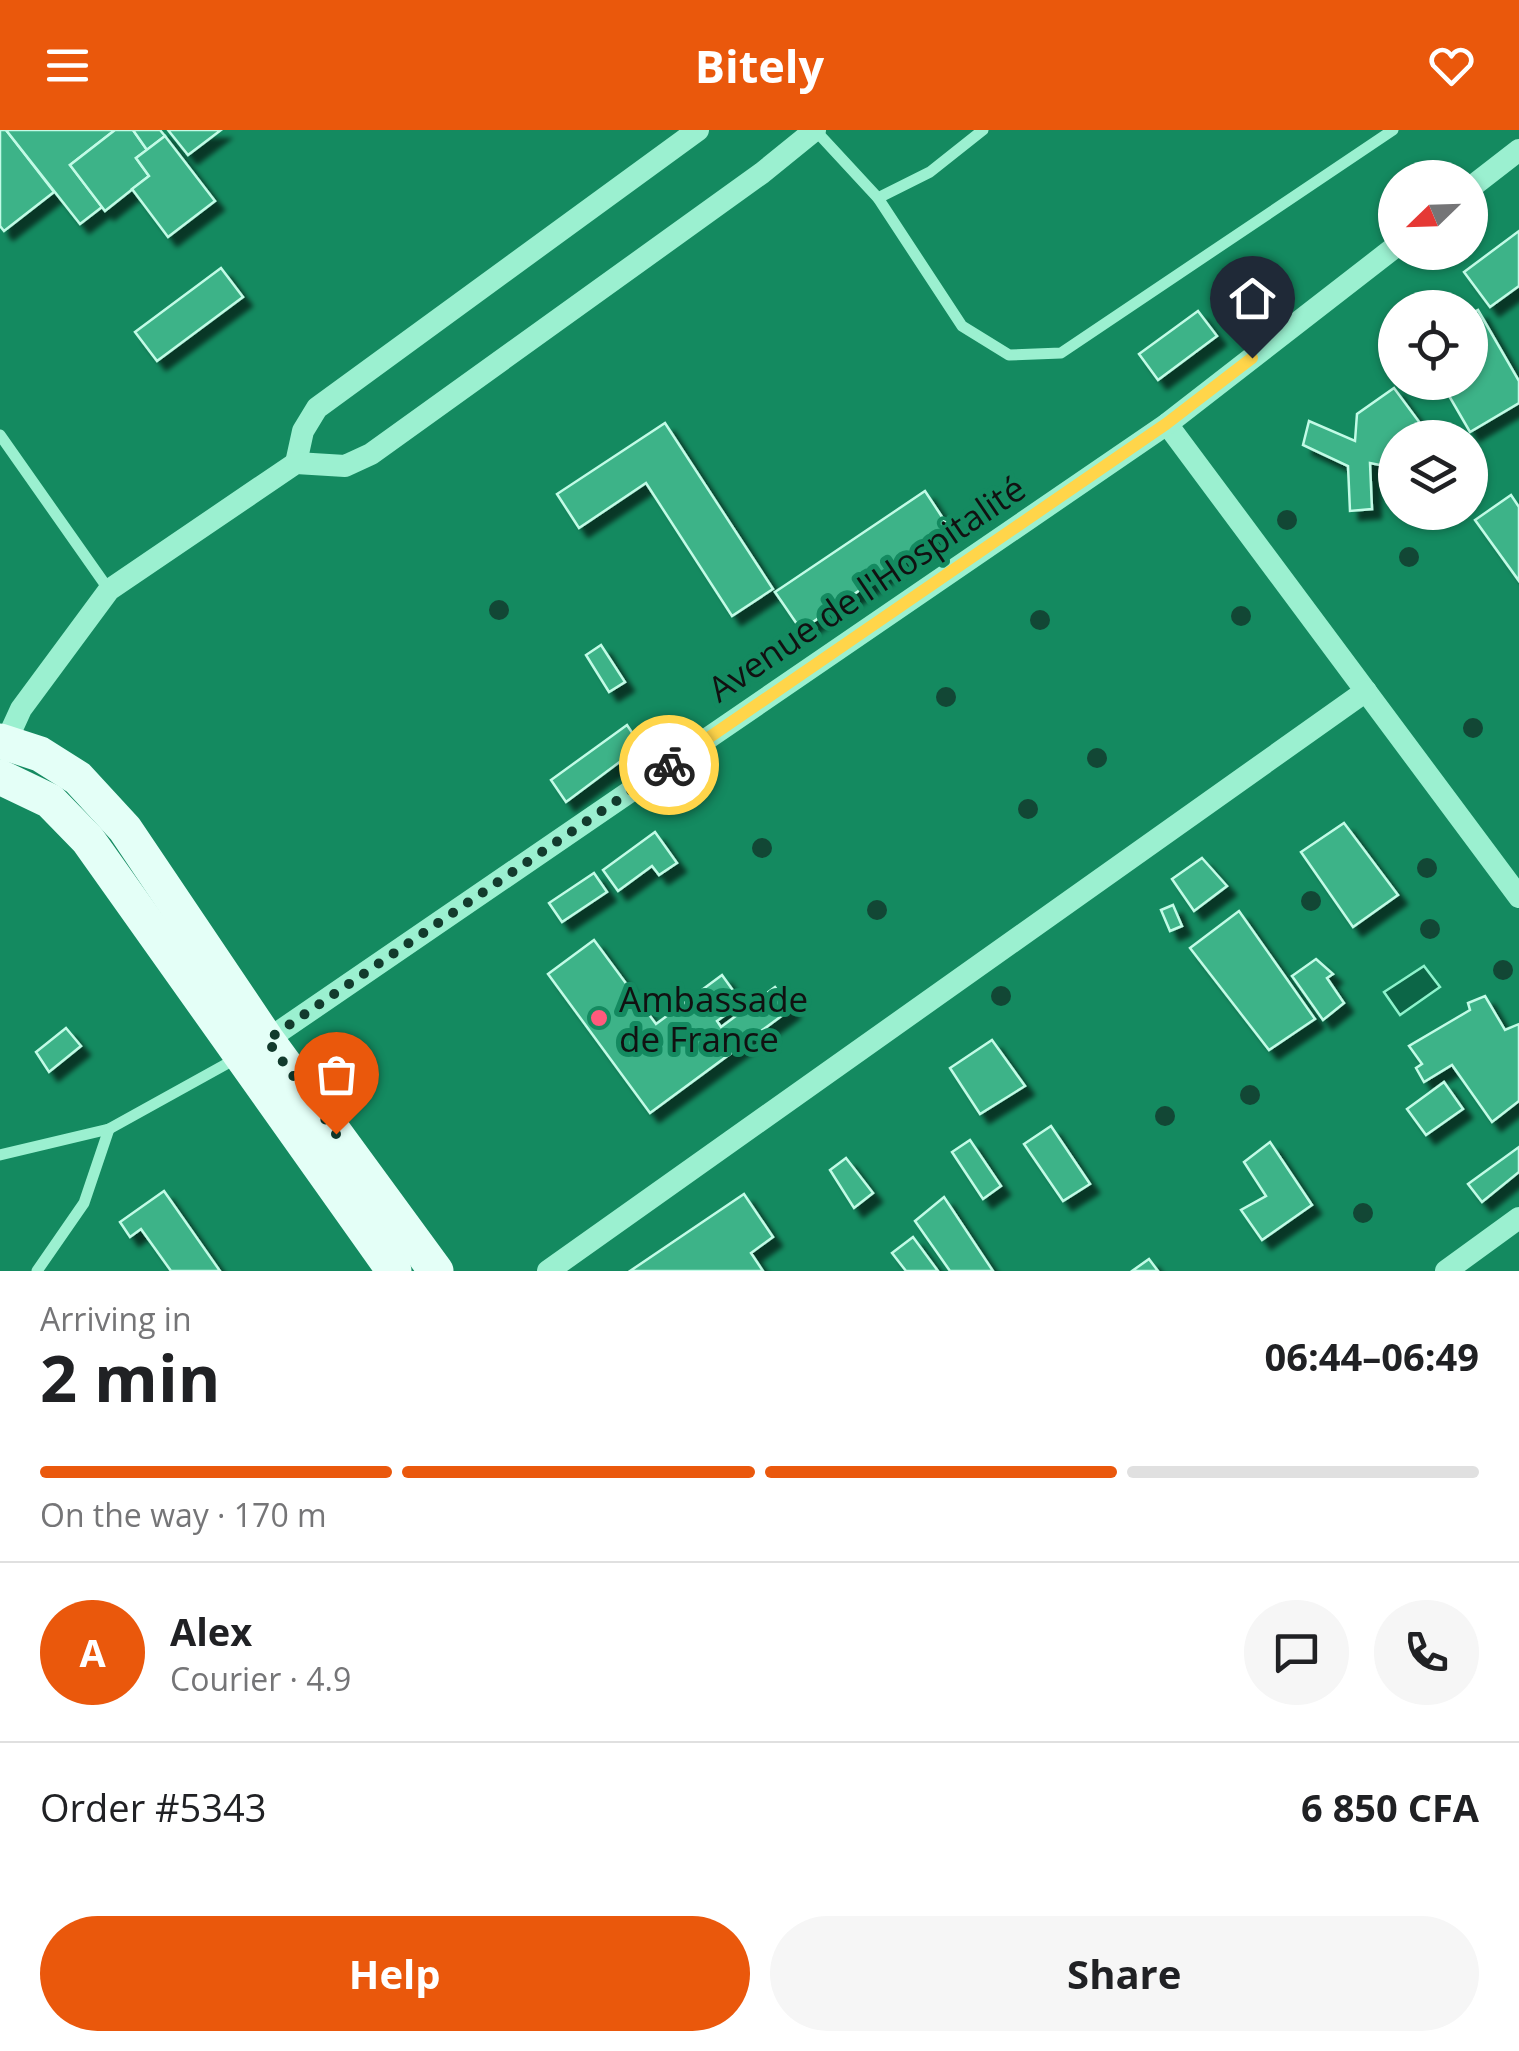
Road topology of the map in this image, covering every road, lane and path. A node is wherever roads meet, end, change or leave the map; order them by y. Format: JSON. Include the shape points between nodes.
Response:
{"nodes":[{"id":1,"x":698,"y":130,"type":"edge"},
{"id":2,"x":983,"y":130,"type":"edge"},
{"id":3,"x":1393,"y":130,"type":"edge"},
{"id":4,"x":815,"y":131,"type":"edge"},
{"id":5,"x":1519,"y":150,"type":"edge"},
{"id":6,"x":1488,"y":174,"type":"edge"},
{"id":7,"x":878,"y":198,"type":"junction"},
{"id":8,"x":1378,"y":260,"type":"edge"},
{"id":9,"x":1166,"y":424,"type":"junction"},
{"id":10,"x":0,"y":435,"type":"edge"},
{"id":11,"x":296,"y":463,"type":"junction"},
{"id":12,"x":110,"y":590,"type":"junction"},
{"id":13,"x":1366,"y":692,"type":"junction"},
{"id":14,"x":1,"y":746,"type":"edge"},
{"id":15,"x":0,"y":776,"type":"edge"},
{"id":16,"x":1519,"y":897,"type":"edge"},
{"id":17,"x":255,"y":1047,"type":"junction"},
{"id":18,"x":109,"y":1128,"type":"junction"},
{"id":19,"x":0,"y":1155,"type":"edge"},
{"id":20,"x":1519,"y":1218,"type":"edge"},
{"id":21,"x":37,"y":1271,"type":"edge"},
{"id":22,"x":394,"y":1271,"type":"edge"},
{"id":23,"x":436,"y":1271,"type":"edge"},
{"id":24,"x":548,"y":1271,"type":"edge"},
{"id":25,"x":1446,"y":1271,"type":"edge"}],
"edges":[{"from":1,"to":11,"type":"street","via":[[317,408]]},
{"from":2,"to":7,"type":"lane","via":[[930,172]]},
{"from":3,"to":7,"type":"lane","via":[[1061,353],[1009,355],[962,326]]},
{"from":4,"to":7,"type":"lane"},
{"from":4,"to":11,"type":"street","via":[[371,454],[345,466]]},
{"from":5,"to":6,"type":"street"},
{"from":8,"to":9,"type":"street","name":"Avenue de l'Hospitalité"},
{"from":9,"to":13,"type":"street"},
{"from":9,"to":17,"type":"street","name":"Avenue de l'Hospitalité"},
{"from":10,"to":12,"type":"lane"},
{"from":11,"to":12,"type":"street"},
{"from":12,"to":14,"type":"street","via":[[82,621]]},
{"from":13,"to":16,"type":"street"},
{"from":13,"to":24,"type":"street"},
{"from":14,"to":17,"type":"main road","via":[[40,754],[78,778],[125,828]]},
{"from":15,"to":17,"type":"main road","via":[[50,801],[88,840]]},
{"from":17,"to":18,"type":"lane"},
{"from":17,"to":22,"type":"main road"},
{"from":17,"to":23,"type":"main road"},
{"from":18,"to":19,"type":"lane"},
{"from":18,"to":21,"type":"lane","via":[[84,1202]]},
{"from":20,"to":25,"type":"street"}]}
